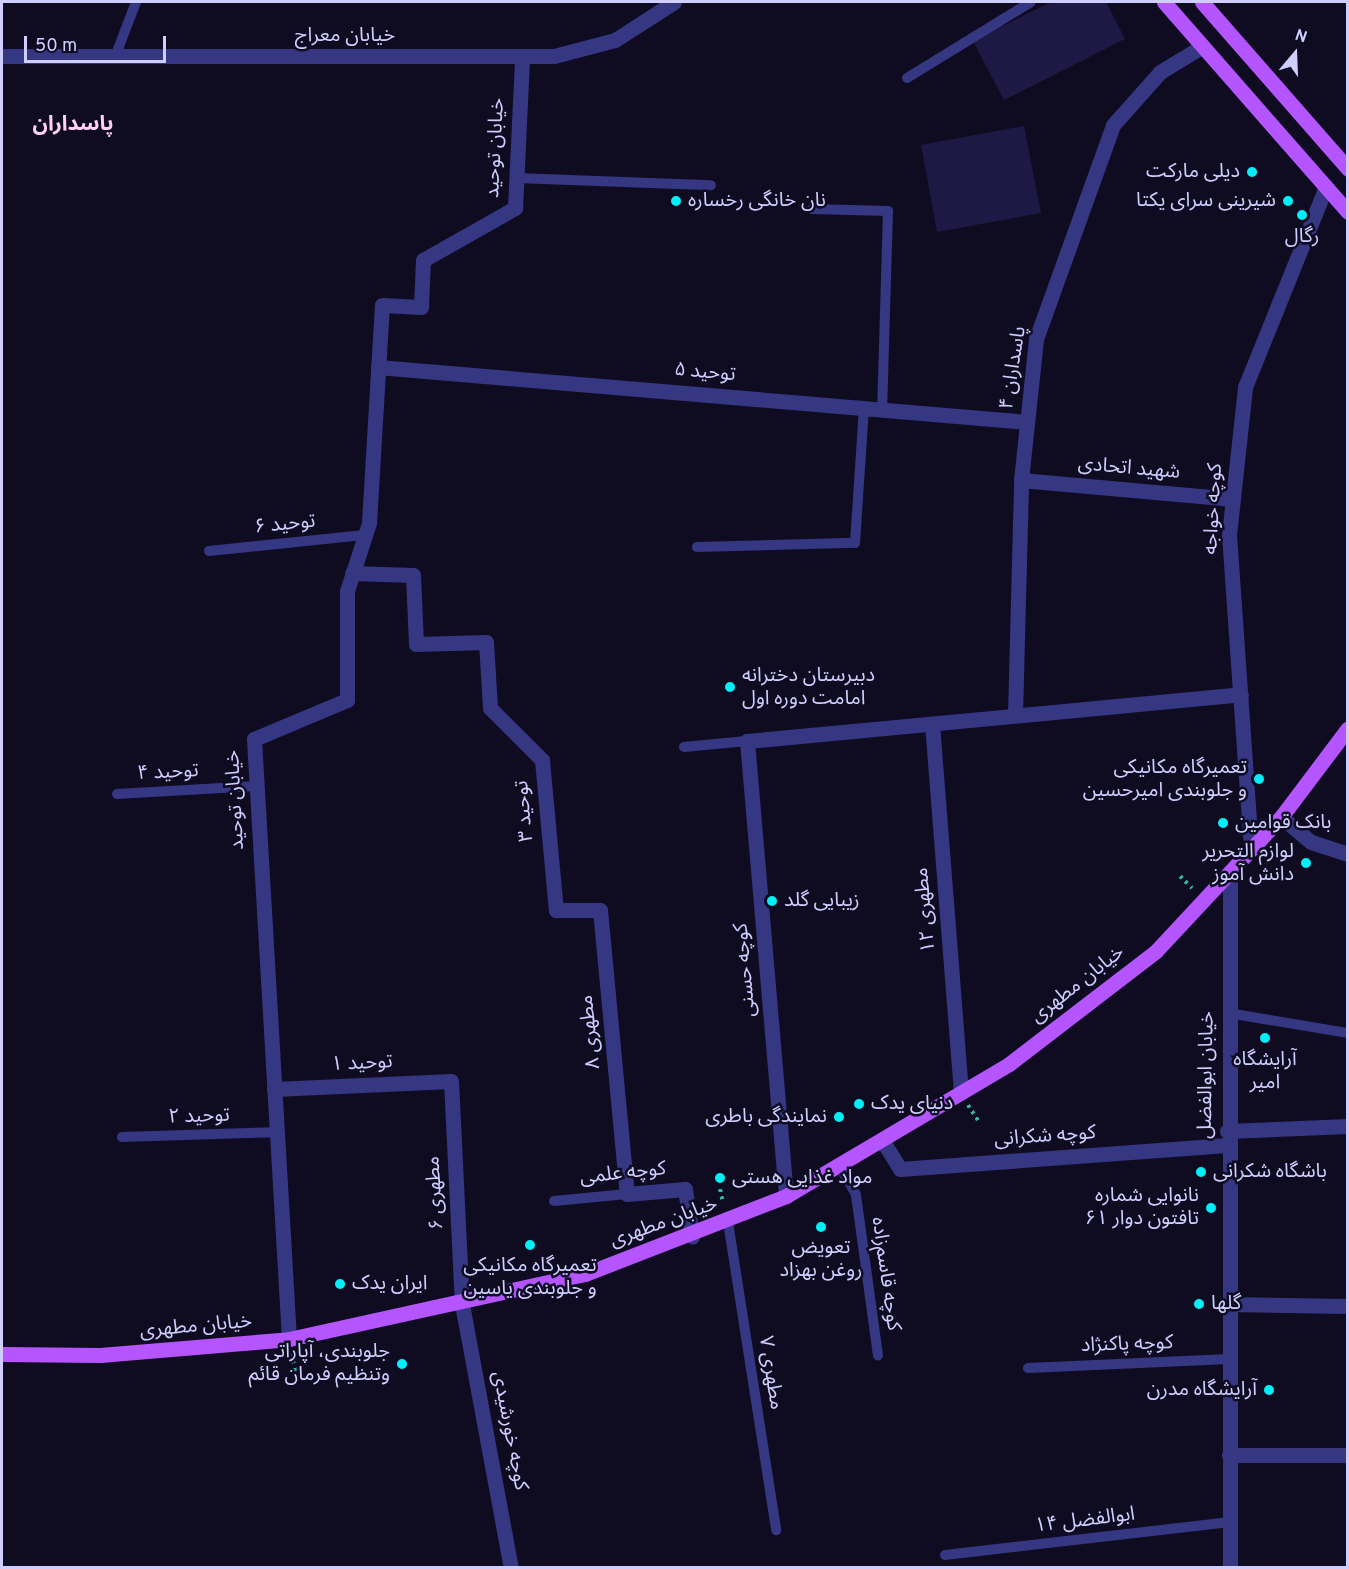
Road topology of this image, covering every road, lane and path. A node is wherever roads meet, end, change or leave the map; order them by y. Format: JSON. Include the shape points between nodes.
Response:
{"nodes":[{"id":1,"x":136,"y":2,"type":"edge"},
{"id":2,"x":674,"y":2,"type":"edge"},
{"id":3,"x":1031,"y":2,"type":"edge"},
{"id":4,"x":1164,"y":2,"type":"edge"},
{"id":5,"x":1202,"y":2,"type":"edge"},
{"id":6,"x":1203,"y":46,"type":"junction"},
{"id":7,"x":2,"y":56,"type":"edge"},
{"id":8,"x":116,"y":57,"type":"junction"},
{"id":9,"x":522,"y":58,"type":"junction"},
{"id":10,"x":907,"y":78,"type":"dead end"},
{"id":11,"x":1347,"y":169,"type":"edge"},
{"id":12,"x":516,"y":178,"type":"junction"},
{"id":13,"x":711,"y":185,"type":"dead end"},
{"id":14,"x":1326,"y":187,"type":"junction"},
{"id":15,"x":812,"y":209,"type":"dead end"},
{"id":16,"x":1347,"y":212,"type":"edge"},
{"id":17,"x":378,"y":367,"type":"junction"},
{"id":18,"x":864,"y":408,"type":"junction"},
{"id":19,"x":882,"y":409,"type":"junction"},
{"id":20,"x":1027,"y":422,"type":"junction"},
{"id":21,"x":1021,"y":480,"type":"junction"},
{"id":22,"x":1233,"y":499,"type":"junction"},
{"id":23,"x":365,"y":535,"type":"junction"},
{"id":24,"x":698,"y":547,"type":"dead end"},
{"id":25,"x":209,"y":551,"type":"dead end"},
{"id":26,"x":352,"y":573,"type":"junction"},
{"id":27,"x":1240,"y":694,"type":"junction"},
{"id":28,"x":1015,"y":715,"type":"junction"},
{"id":29,"x":932,"y":724,"type":"junction"},
{"id":30,"x":1347,"y":728,"type":"edge"},
{"id":31,"x":747,"y":741,"type":"junction"},
{"id":32,"x":684,"y":747,"type":"dead end"},
{"id":33,"x":256,"y":786,"type":"junction"},
{"id":34,"x":117,"y":794,"type":"dead end"},
{"id":35,"x":1281,"y":817,"type":"junction"},
{"id":36,"x":1251,"y":849,"type":"junction"},
{"id":37,"x":1347,"y":854,"type":"edge"},
{"id":38,"x":1230,"y":872,"type":"junction"},
{"id":39,"x":556,"y":910,"type":"joint"},
{"id":40,"x":1228,"y":1012,"type":"junction"},
{"id":41,"x":1347,"y":1033,"type":"edge"},
{"id":42,"x":452,"y":1081,"type":"joint"},
{"id":43,"x":274,"y":1089,"type":"junction"},
{"id":44,"x":961,"y":1093,"type":"junction"},
{"id":45,"x":1347,"y":1126,"type":"edge"},
{"id":46,"x":277,"y":1132,"type":"junction"},
{"id":47,"x":122,"y":1137,"type":"dead end"},
{"id":48,"x":1227,"y":1138,"type":"junction"},
{"id":49,"x":882,"y":1140,"type":"junction"},
{"id":50,"x":839,"y":1165,"type":"junction"},
{"id":51,"x":627,"y":1194,"type":"junction"},
{"id":52,"x":786,"y":1196,"type":"junction"},
{"id":53,"x":554,"y":1201,"type":"dead end"},
{"id":54,"x":728,"y":1222,"type":"junction"},
{"id":55,"x":692,"y":1236,"type":"junction"},
{"id":56,"x":462,"y":1304,"type":"junction"},
{"id":57,"x":1228,"y":1304,"type":"junction"},
{"id":58,"x":1347,"y":1306,"type":"edge"},
{"id":59,"x":289,"y":1339,"type":"junction"},
{"id":60,"x":2,"y":1354,"type":"edge"},
{"id":61,"x":878,"y":1355,"type":"dead end"},
{"id":62,"x":1228,"y":1359,"type":"junction"},
{"id":63,"x":1028,"y":1368,"type":"dead end"},
{"id":64,"x":1229,"y":1455,"type":"junction"},
{"id":65,"x":1347,"y":1455,"type":"edge"},
{"id":66,"x":1230,"y":1522,"type":"junction"},
{"id":67,"x":776,"y":1530,"type":"dead end"},
{"id":68,"x":945,"y":1555,"type":"dead end"},
{"id":69,"x":511,"y":1568,"type":"edge"},
{"id":70,"x":1230,"y":1568,"type":"edge"}],
"edges":[{"from":1,"to":8,"type":"lane"},
{"from":2,"to":9,"type":"street","name":"خیابان معراج","via":[[615,40],[554,56]]},
{"from":3,"to":10,"type":"lane"},
{"from":4,"to":6,"type":"main road"},
{"from":5,"to":11,"type":"main road"},
{"from":6,"to":14,"type":"main road"},
{"from":6,"to":20,"type":"street","name":"پاسداران ۴","via":[[1160,72],[1113,125],[1036,339]]},
{"from":7,"to":8,"type":"street","name":"خیابان معراج"},
{"from":8,"to":9,"type":"street","name":"خیابان معراج"},
{"from":9,"to":12,"type":"street","name":"خیابان توحید"},
{"from":12,"to":13,"type":"lane"},
{"from":12,"to":17,"type":"street","name":"خیابان توحید","via":[[515,208],[423,260],[421,307],[382,305]]},
{"from":14,"to":16,"type":"main road"},
{"from":14,"to":22,"type":"street","name":"کوچه خواجه","via":[[1245,387]]},
{"from":15,"to":19,"type":"lane","via":[[888,211]]},
{"from":17,"to":18,"type":"street","name":"توحید ۵"},
{"from":17,"to":23,"type":"street","name":"خیابان توحید"},
{"from":18,"to":19,"type":"street","name":"توحید ۵"},
{"from":18,"to":24,"type":"lane","via":[[855,543]]},
{"from":19,"to":20,"type":"street","name":"توحید ۵"},
{"from":20,"to":21,"type":"street","name":"پاسداران ۴"},
{"from":21,"to":22,"type":"street","name":"شهید اتحادی"},
{"from":21,"to":28,"type":"street","name":"پاسداران ۴"},
{"from":22,"to":27,"type":"street","name":"کوچه خواجه","via":[[1229,534]]},
{"from":23,"to":25,"type":"lane","name":"توحید ۶"},
{"from":23,"to":26,"type":"street","name":"خیابان توحید"},
{"from":26,"to":33,"type":"street","name":"خیابان توحید","via":[[347,591],[346,700],[254,739]]},
{"from":26,"to":39,"type":"street","name":"توحید ۳","via":[[413,575],[416,644],[486,642],[490,708],[542,759]]},
{"from":27,"to":28,"type":"street"},
{"from":27,"to":36,"type":"street","name":"کوچه خواجه"},
{"from":28,"to":29,"type":"street"},
{"from":29,"to":31,"type":"street"},
{"from":29,"to":44,"type":"street","name":"مطهری ۱۲"},
{"from":30,"to":35,"type":"main road","name":"خیابان مطهری"},
{"from":31,"to":32,"type":"lane"},
{"from":31,"to":52,"type":"street","name":"کوچه حسنی"},
{"from":33,"to":34,"type":"lane","name":"توحید ۴"},
{"from":33,"to":43,"type":"street","name":"خیابان توحید"},
{"from":35,"to":36,"type":"main road","name":"خیابان مطهری"},
{"from":35,"to":37,"type":"street","via":[[1311,842]]},
{"from":36,"to":38,"type":"main road","name":"خیابان مطهری"},
{"from":38,"to":40,"type":"street","name":"خیابان ابوالفضل"},
{"from":38,"to":44,"type":"main road","name":"خیابان مطهری","via":[[1156,951],[1009,1065]]},
{"from":39,"to":51,"type":"street","name":"مطهری ۸","via":[[600,910]]},
{"from":40,"to":41,"type":"lane"},
{"from":40,"to":48,"type":"street","name":"خیابان ابوالفضل"},
{"from":42,"to":43,"type":"street","name":"توحید ۱"},
{"from":42,"to":56,"type":"street","name":"مطهری ۶"},
{"from":43,"to":46,"type":"street","name":"خیابان توحید"},
{"from":44,"to":49,"type":"main road","name":"خیابان مطهری"},
{"from":45,"to":48,"type":"street"},
{"from":46,"to":47,"type":"lane","name":"توحید ۲"},
{"from":46,"to":59,"type":"street","name":"خیابان توحید"},
{"from":48,"to":49,"type":"street","name":"کوچه شکرانی","via":[[900,1169]]},
{"from":48,"to":57,"type":"street","name":"خیابان ابوالفضل"},
{"from":49,"to":50,"type":"main road","name":"خیابان مطهری"},
{"from":50,"to":52,"type":"main road","name":"خیابان مطهری"},
{"from":50,"to":61,"type":"lane","name":"کوچه قاسم‌زاده","via":[[856,1195]]},
{"from":51,"to":53,"type":"lane","name":"کوچه علمی"},
{"from":51,"to":55,"type":"street","name":"کوچه علمی","via":[[685,1189]]},
{"from":52,"to":54,"type":"main road","name":"خیابان مطهری"},
{"from":54,"to":55,"type":"main road","name":"خیابان مطهری"},
{"from":54,"to":67,"type":"lane","name":"مطهری ۷"},
{"from":55,"to":56,"type":"main road","name":"خیابان مطهری","via":[[585,1274]]},
{"from":56,"to":59,"type":"main road","name":"خیابان مطهری"},
{"from":56,"to":69,"type":"street","name":"کوچه خورشیدی"},
{"from":57,"to":58,"type":"street"},
{"from":57,"to":62,"type":"street","name":"خیابان ابوالفضل"},
{"from":59,"to":60,"type":"main road","name":"خیابان مطهری","via":[[112,1354]]},
{"from":62,"to":63,"type":"lane","name":"کوچه پاکنژاد"},
{"from":62,"to":64,"type":"street","name":"خیابان ابوالفضل"},
{"from":64,"to":65,"type":"street"},
{"from":64,"to":66,"type":"street","name":"خیابان ابوالفضل"},
{"from":66,"to":68,"type":"lane","name":"ابوالفضل ۱۴"},
{"from":66,"to":70,"type":"street","name":"خیابان ابوالفضل"}]}
